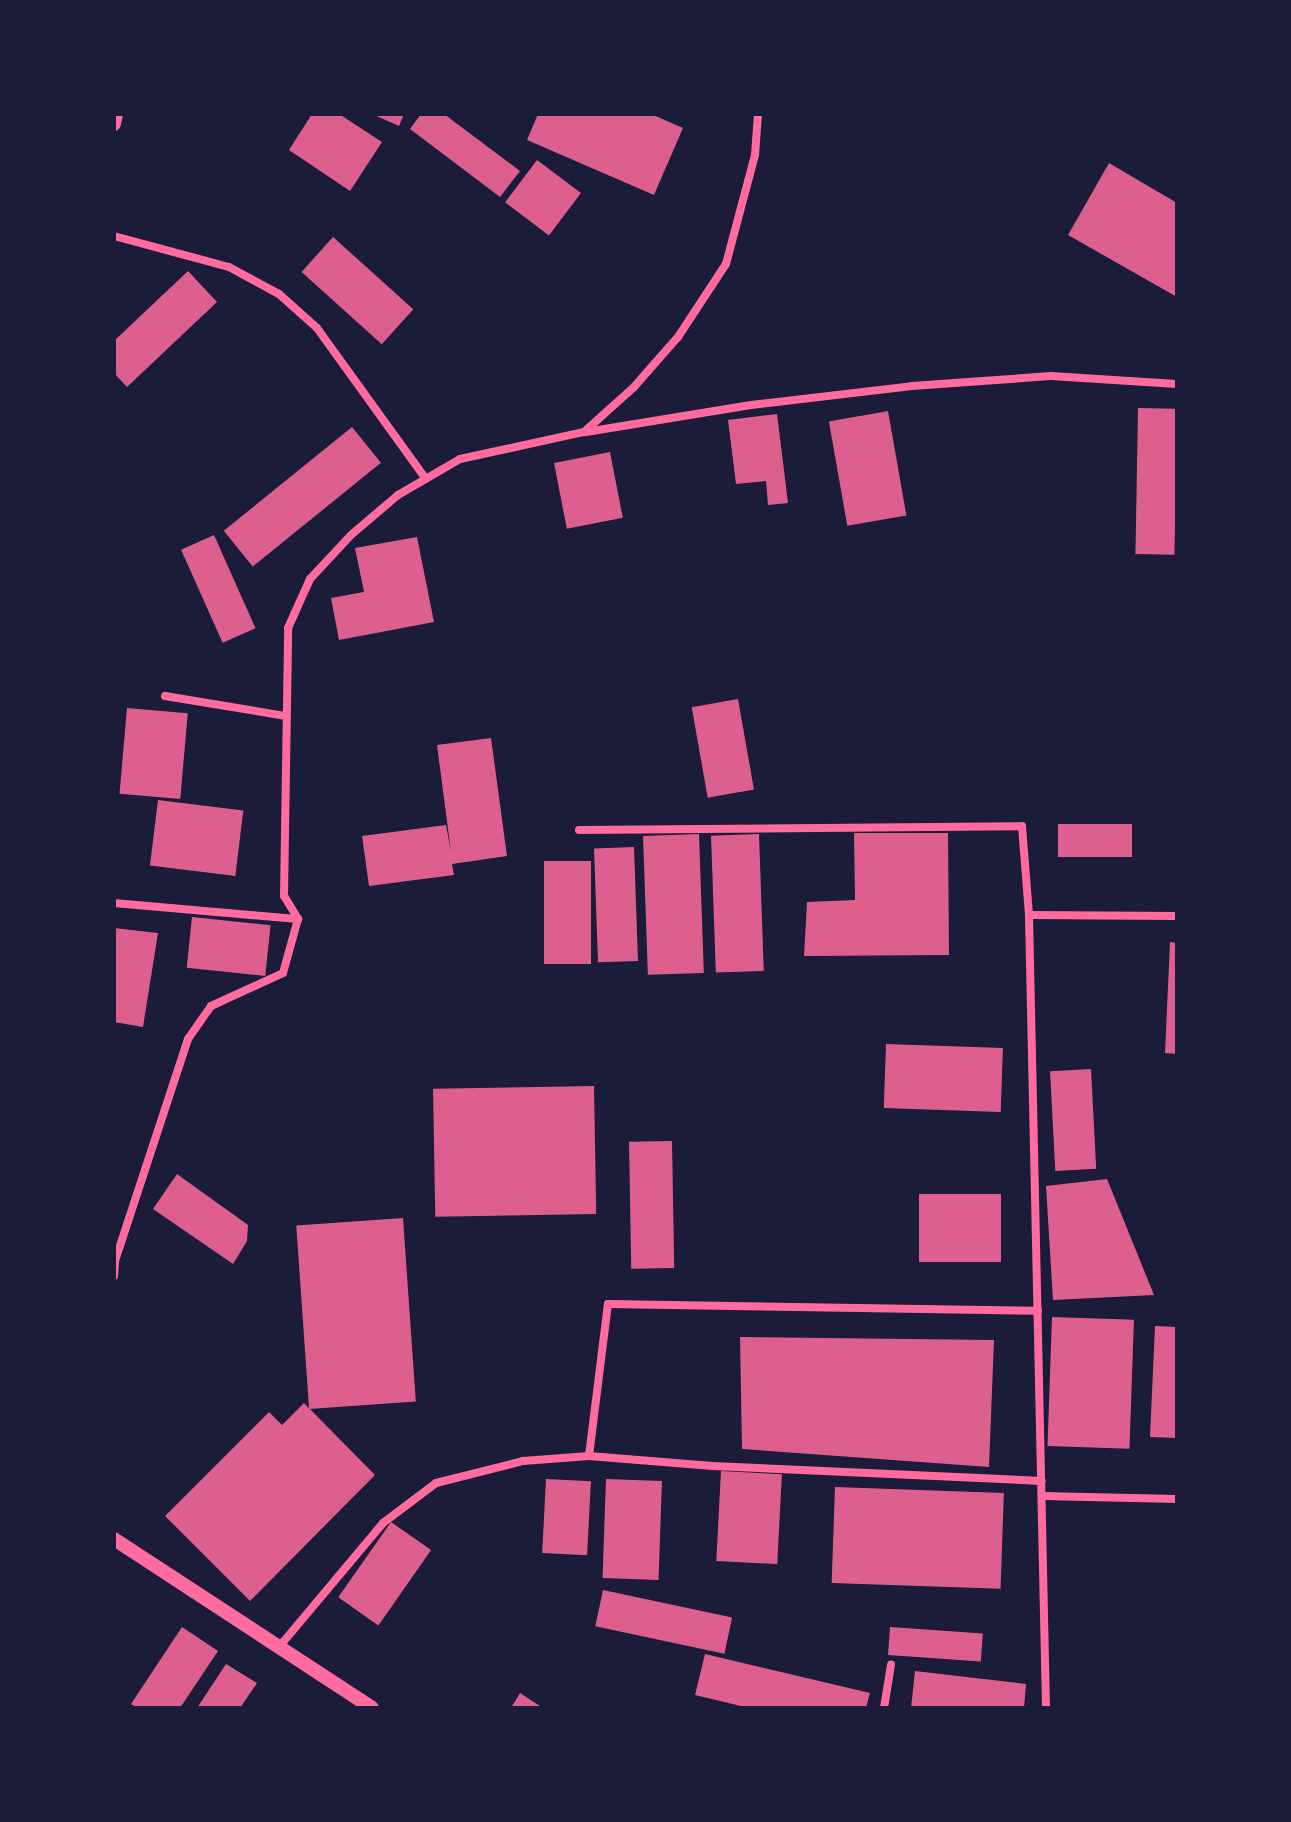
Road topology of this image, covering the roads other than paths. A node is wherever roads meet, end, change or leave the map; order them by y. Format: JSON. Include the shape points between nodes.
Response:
{"nodes":[{"id":1,"x":116,"y":114,"type":"edge"},
{"id":2,"x":758,"y":114,"type":"edge"},
{"id":3,"x":114,"y":124,"type":"edge"},
{"id":4,"x":114,"y":236,"type":"edge"},
{"id":5,"x":1177,"y":384,"type":"edge"},
{"id":6,"x":584,"y":432,"type":"junction"},
{"id":7,"x":426,"y":479,"type":"junction"},
{"id":8,"x":165,"y":696,"type":"dead end"},
{"id":9,"x":286,"y":716,"type":"junction"},
{"id":10,"x":579,"y":830,"type":"dead end"},
{"id":11,"x":114,"y":903,"type":"edge"},
{"id":12,"x":1029,"y":915,"type":"junction"},
{"id":13,"x":1177,"y":916,"type":"edge"},
{"id":14,"x":298,"y":919,"type":"junction"},
{"id":15,"x":114,"y":1276,"type":"edge"},
{"id":16,"x":1038,"y":1311,"type":"junction"},
{"id":17,"x":589,"y":1456,"type":"junction"},
{"id":18,"x":1042,"y":1481,"type":"junction"},
{"id":19,"x":1042,"y":1496,"type":"junction"},
{"id":20,"x":1177,"y":1499,"type":"edge"},
{"id":21,"x":114,"y":1539,"type":"edge"},
{"id":22,"x":279,"y":1647,"type":"junction"},
{"id":23,"x":891,"y":1665,"type":"dead end"},
{"id":24,"x":372,"y":1708,"type":"edge"},
{"id":25,"x":884,"y":1708,"type":"edge"},
{"id":26,"x":1046,"y":1708,"type":"edge"}],
"edges":[{"from":1,"to":3,"type":"street"},
{"from":2,"to":6,"type":"street","via":[[755,155],[726,264],[678,337]]},
{"from":4,"to":7,"type":"street","via":[[229,267],[279,294],[317,328]]},
{"from":5,"to":6,"type":"street","via":[[1051,376],[912,386]]},
{"from":6,"to":7,"type":"street","via":[[460,459]]},
{"from":7,"to":9,"type":"street","via":[[351,535],[310,579],[288,628]]},
{"from":8,"to":9,"type":"street"},
{"from":9,"to":14,"type":"street","via":[[284,896]]},
{"from":10,"to":12,"type":"street","via":[[1022,826]]},
{"from":11,"to":14,"type":"street"},
{"from":12,"to":13,"type":"street"},
{"from":12,"to":16,"type":"street"},
{"from":14,"to":15,"type":"street","via":[[283,973],[211,1006],[188,1039]]},
{"from":16,"to":17,"type":"street","via":[[608,1304]]},
{"from":16,"to":18,"type":"street"},
{"from":17,"to":18,"type":"street"},
{"from":17,"to":22,"type":"street","via":[[523,1461],[436,1483],[383,1523]]},
{"from":18,"to":19,"type":"street"},
{"from":19,"to":20,"type":"street"},
{"from":19,"to":26,"type":"street"},
{"from":21,"to":22,"type":"street"},
{"from":22,"to":24,"type":"street"},
{"from":23,"to":25,"type":"street"}]}
